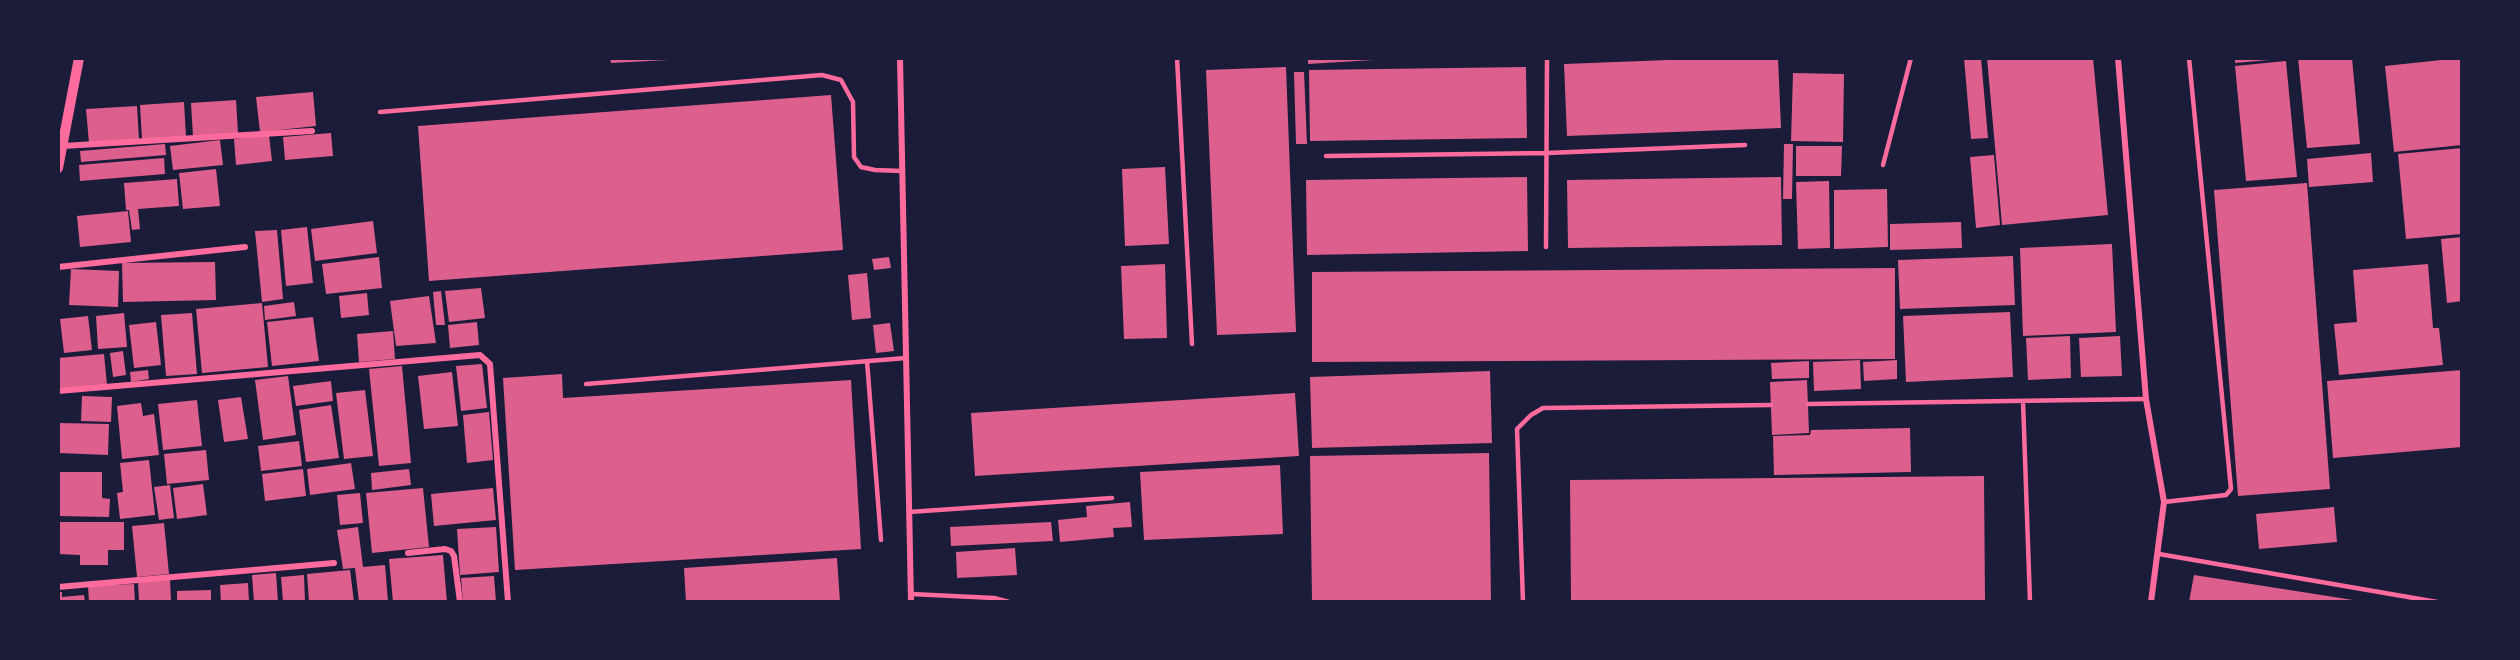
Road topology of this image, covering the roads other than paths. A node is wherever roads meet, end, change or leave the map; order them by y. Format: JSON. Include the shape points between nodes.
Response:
{"nodes":[{"id":1,"x":80,"y":58,"type":"edge"},
{"id":2,"x":900,"y":58,"type":"edge"},
{"id":3,"x":1177,"y":58,"type":"edge"},
{"id":4,"x":1547,"y":58,"type":"edge"},
{"id":5,"x":1911,"y":58,"type":"edge"},
{"id":6,"x":2118,"y":58,"type":"edge"},
{"id":7,"x":2189,"y":58,"type":"edge"},
{"id":8,"x":380,"y":112,"type":"dead end"},
{"id":9,"x":312,"y":131,"type":"dead end"},
{"id":10,"x":1745,"y":145,"type":"dead end"},
{"id":11,"x":63,"y":146,"type":"junction"},
{"id":12,"x":1547,"y":153,"type":"junction"},
{"id":13,"x":1326,"y":156,"type":"dead end"},
{"id":14,"x":1883,"y":165,"type":"dead end"},
{"id":15,"x":58,"y":168,"type":"edge"},
{"id":16,"x":902,"y":171,"type":"junction"},
{"id":17,"x":245,"y":247,"type":"dead end"},
{"id":18,"x":1546,"y":247,"type":"dead end"},
{"id":19,"x":58,"y":267,"type":"edge"},
{"id":20,"x":1191,"y":344,"type":"dead end"},
{"id":21,"x":906,"y":358,"type":"junction"},
{"id":22,"x":867,"y":361,"type":"junction"},
{"id":23,"x":586,"y":384,"type":"dead end"},
{"id":24,"x":58,"y":391,"type":"edge"},
{"id":25,"x":2146,"y":399,"type":"junction"},
{"id":26,"x":2023,"y":401,"type":"junction"},
{"id":27,"x":1808,"y":404,"type":"dead end"},
{"id":28,"x":1771,"y":405,"type":"dead end"},
{"id":29,"x":1112,"y":498,"type":"dead end"},
{"id":30,"x":2164,"y":502,"type":"junction"},
{"id":31,"x":909,"y":512,"type":"junction"},
{"id":32,"x":882,"y":540,"type":"dead end"},
{"id":33,"x":408,"y":553,"type":"dead end"},
{"id":34,"x":2159,"y":554,"type":"junction"},
{"id":35,"x":334,"y":563,"type":"dead end"},
{"id":36,"x":58,"y":587,"type":"edge"},
{"id":37,"x":911,"y":594,"type":"junction"},
{"id":38,"x":460,"y":602,"type":"edge"},
{"id":39,"x":508,"y":602,"type":"edge"},
{"id":40,"x":911,"y":602,"type":"edge"},
{"id":41,"x":1009,"y":602,"type":"edge"},
{"id":42,"x":1523,"y":602,"type":"edge"},
{"id":43,"x":2030,"y":602,"type":"edge"},
{"id":44,"x":2151,"y":602,"type":"edge"},
{"id":45,"x":2437,"y":602,"type":"edge"}],
"edges":[{"from":1,"to":11,"type":"street"},
{"from":2,"to":16,"type":"street"},
{"from":3,"to":20,"type":"lane"},
{"from":4,"to":12,"type":"lane"},
{"from":5,"to":14,"type":"lane"},
{"from":6,"to":25,"type":"street"},
{"from":7,"to":30,"type":"lane","via":[[2231,489],[2226,495]]},
{"from":8,"to":16,"type":"lane","via":[[822,75],[841,80],[853,102],[854,157],[861,166]]},
{"from":9,"to":11,"type":"street"},
{"from":10,"to":12,"type":"lane"},
{"from":11,"to":15,"type":"street"},
{"from":12,"to":13,"type":"lane"},
{"from":12,"to":18,"type":"lane"},
{"from":16,"to":21,"type":"street"},
{"from":17,"to":19,"type":"street"},
{"from":21,"to":22,"type":"lane"},
{"from":21,"to":31,"type":"street"},
{"from":22,"to":23,"type":"lane"},
{"from":22,"to":32,"type":"lane"},
{"from":24,"to":39,"type":"street","via":[[474,354],[486,358],[490,364]]},
{"from":25,"to":26,"type":"lane"},
{"from":25,"to":30,"type":"street"},
{"from":26,"to":27,"type":"lane"},
{"from":26,"to":43,"type":"lane"},
{"from":28,"to":42,"type":"lane","via":[[1543,408],[1531,414],[1516,429]]},
{"from":29,"to":31,"type":"lane"},
{"from":30,"to":34,"type":"street"},
{"from":31,"to":37,"type":"street"},
{"from":33,"to":38,"type":"street","via":[[451,551]]},
{"from":34,"to":44,"type":"street"},
{"from":34,"to":45,"type":"lane"},
{"from":35,"to":36,"type":"street"},
{"from":37,"to":40,"type":"street"},
{"from":37,"to":41,"type":"lane"}]}
